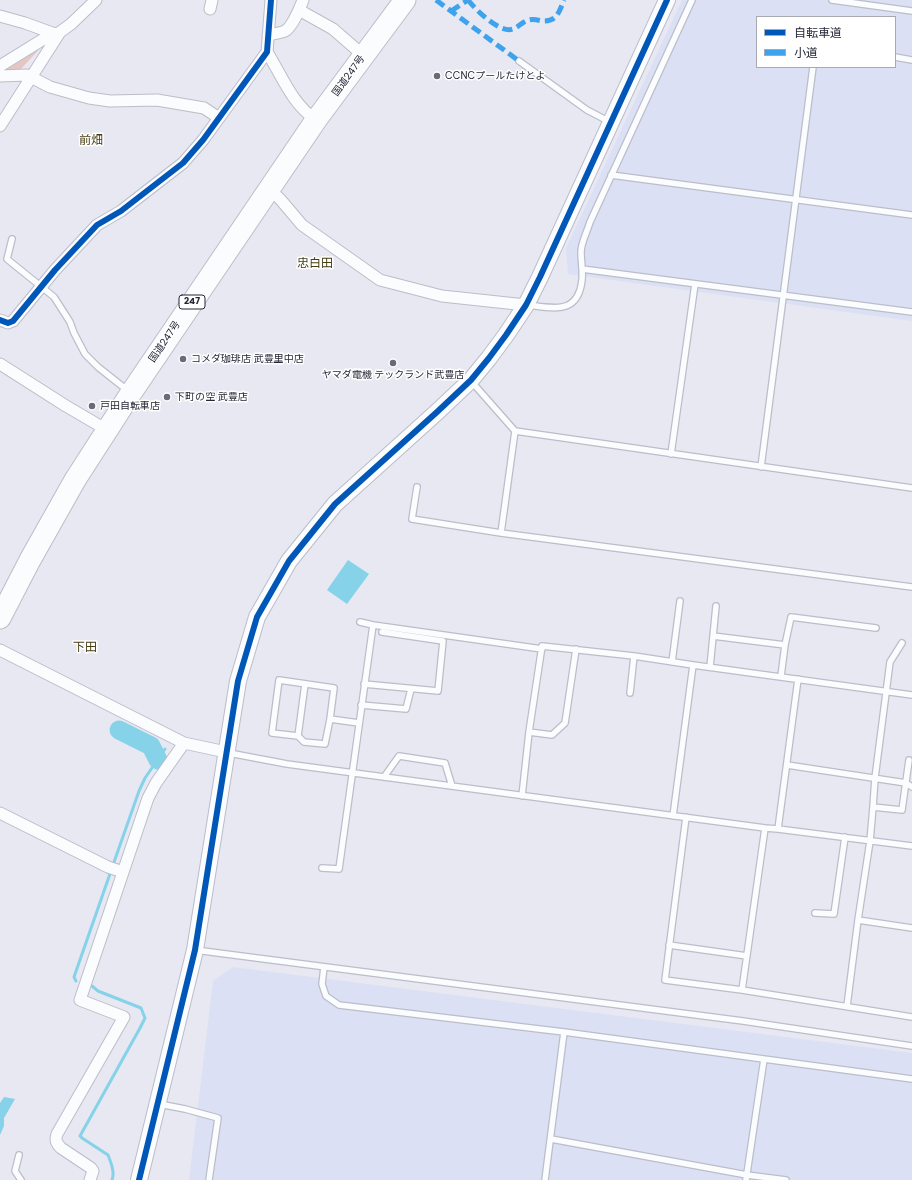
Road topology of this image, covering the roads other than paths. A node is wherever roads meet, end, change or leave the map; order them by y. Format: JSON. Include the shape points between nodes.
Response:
{"nodes":[{"id":1,"x":96,"y":0,"type":"edge"},
{"id":2,"x":271,"y":0,"type":"edge"},
{"id":3,"x":405,"y":0,"type":"edge"},
{"id":4,"x":667,"y":0,"type":"edge"},
{"id":5,"x":692,"y":0,"type":"edge"},
{"id":6,"x":832,"y":0,"type":"edge"},
{"id":7,"x":301,"y":5,"type":"edge"},
{"id":8,"x":912,"y":11,"type":"edge"},
{"id":9,"x":0,"y":16,"type":"edge"},
{"id":10,"x":58,"y":33,"type":"junction"},
{"id":11,"x":268,"y":36,"type":"junction"},
{"id":12,"x":268,"y":52,"type":"junction"},
{"id":13,"x":364,"y":56,"type":"junction"},
{"id":14,"x":896,"y":57,"type":"edge"},
{"id":15,"x":912,"y":60,"type":"edge"},
{"id":16,"x":519,"y":61,"type":"dead end"},
{"id":17,"x":0,"y":66,"type":"edge"},
{"id":18,"x":813,"y":68,"type":"edge"},
{"id":19,"x":0,"y":76,"type":"edge"},
{"id":20,"x":31,"y":77,"type":"junction"},
{"id":21,"x":219,"y":118,"type":"junction"},
{"id":22,"x":316,"y":120,"type":"junction"},
{"id":23,"x":612,"y":123,"type":"junction"},
{"id":24,"x":0,"y":126,"type":"edge"},
{"id":25,"x":611,"y":175,"type":"junction"},
{"id":26,"x":269,"y":189,"type":"junction"},
{"id":27,"x":796,"y":200,"type":"junction"},
{"id":28,"x":912,"y":215,"type":"edge"},
{"id":29,"x":12,"y":239,"type":"dead end"},
{"id":30,"x":582,"y":269,"type":"junction"},
{"id":31,"x":695,"y":284,"type":"junction"},
{"id":32,"x":41,"y":287,"type":"junction"},
{"id":33,"x":783,"y":295,"type":"junction"},
{"id":34,"x":526,"y":305,"type":"junction"},
{"id":35,"x":912,"y":312,"type":"edge"},
{"id":36,"x":0,"y":320,"type":"edge"},
{"id":37,"x":0,"y":364,"type":"edge"},
{"id":38,"x":471,"y":380,"type":"junction"},
{"id":39,"x":131,"y":393,"type":"junction"},
{"id":40,"x":107,"y":430,"type":"junction"},
{"id":41,"x":515,"y":431,"type":"junction"},
{"id":42,"x":671,"y":454,"type":"junction"},
{"id":43,"x":761,"y":467,"type":"junction"},
{"id":44,"x":417,"y":487,"type":"dead end"},
{"id":45,"x":912,"y":488,"type":"edge"},
{"id":46,"x":500,"y":533,"type":"junction"},
{"id":47,"x":912,"y":587,"type":"edge"},
{"id":48,"x":680,"y":601,"type":"dead end"},
{"id":49,"x":716,"y":606,"type":"dead end"},
{"id":50,"x":0,"y":618,"type":"edge"},
{"id":51,"x":360,"y":622,"type":"dead end"},
{"id":52,"x":373,"y":625,"type":"junction"},
{"id":53,"x":876,"y":628,"type":"dead end"},
{"id":54,"x":382,"y":632,"type":"dead end"},
{"id":55,"x":713,"y":636,"type":"junction"},
{"id":56,"x":902,"y":643,"type":"dead end"},
{"id":57,"x":785,"y":645,"type":"junction"},
{"id":58,"x":542,"y":649,"type":"junction"},
{"id":59,"x":576,"y":649,"type":"junction"},
{"id":60,"x":0,"y":650,"type":"edge"},
{"id":61,"x":634,"y":656,"type":"junction"},
{"id":62,"x":672,"y":662,"type":"junction"},
{"id":63,"x":693,"y":665,"type":"junction"},
{"id":64,"x":710,"y":667,"type":"junction"},
{"id":65,"x":781,"y":676,"type":"junction"},
{"id":66,"x":798,"y":679,"type":"junction"},
{"id":67,"x":305,"y":684,"type":"junction"},
{"id":68,"x":364,"y":684,"type":"junction"},
{"id":69,"x":412,"y":690,"type":"junction"},
{"id":70,"x":887,"y":692,"type":"junction"},
{"id":71,"x":630,"y":693,"type":"dead end"},
{"id":72,"x":912,"y":695,"type":"edge"},
{"id":73,"x":361,"y":705,"type":"junction"},
{"id":74,"x":330,"y":719,"type":"junction"},
{"id":75,"x":359,"y":723,"type":"junction"},
{"id":76,"x":530,"y":732,"type":"junction"},
{"id":77,"x":298,"y":736,"type":"junction"},
{"id":78,"x":184,"y":743,"type":"junction"},
{"id":79,"x":226,"y":752,"type":"junction"},
{"id":80,"x":909,"y":760,"type":"dead end"},
{"id":81,"x":787,"y":765,"type":"junction"},
{"id":82,"x":352,"y":773,"type":"junction"},
{"id":83,"x":384,"y":777,"type":"junction"},
{"id":84,"x":875,"y":778,"type":"junction"},
{"id":85,"x":906,"y":782,"type":"junction"},
{"id":86,"x":452,"y":786,"type":"junction"},
{"id":87,"x":912,"y":786,"type":"edge"},
{"id":88,"x":522,"y":796,"type":"junction"},
{"id":89,"x":873,"y":807,"type":"junction"},
{"id":90,"x":0,"y":813,"type":"edge"},
{"id":91,"x":673,"y":816,"type":"junction"},
{"id":92,"x":686,"y":817,"type":"junction"},
{"id":93,"x":765,"y":828,"type":"junction"},
{"id":94,"x":778,"y":829,"type":"junction"},
{"id":95,"x":845,"y":838,"type":"junction"},
{"id":96,"x":870,"y":841,"type":"junction"},
{"id":97,"x":912,"y":846,"type":"edge"},
{"id":98,"x":322,"y":868,"type":"dead end"},
{"id":99,"x":116,"y":870,"type":"junction"},
{"id":100,"x":816,"y":913,"type":"dead end"},
{"id":101,"x":858,"y":920,"type":"junction"},
{"id":102,"x":912,"y":928,"type":"edge"},
{"id":103,"x":669,"y":945,"type":"junction"},
{"id":104,"x":195,"y":950,"type":"junction"},
{"id":105,"x":747,"y":956,"type":"junction"},
{"id":106,"x":324,"y":967,"type":"junction"},
{"id":107,"x":742,"y":990,"type":"junction"},
{"id":108,"x":847,"y":1006,"type":"junction"},
{"id":109,"x":912,"y":1017,"type":"edge"},
{"id":110,"x":564,"y":1032,"type":"junction"},
{"id":111,"x":912,"y":1046,"type":"edge"},
{"id":112,"x":764,"y":1059,"type":"junction"},
{"id":113,"x":912,"y":1079,"type":"edge"},
{"id":114,"x":158,"y":1104,"type":"junction"},
{"id":115,"x":551,"y":1139,"type":"junction"},
{"id":116,"x":19,"y":1155,"type":"dead end"},
{"id":117,"x":746,"y":1178,"type":"edge"},
{"id":118,"x":21,"y":1180,"type":"edge"},
{"id":119,"x":90,"y":1180,"type":"edge"},
{"id":120,"x":139,"y":1180,"type":"edge"},
{"id":121,"x":209,"y":1180,"type":"edge"},
{"id":122,"x":546,"y":1180,"type":"edge"},
{"id":123,"x":786,"y":1180,"type":"edge"}],
"edges":[{"from":1,"to":10,"type":"street"},
{"from":2,"to":11,"type":"street"},
{"from":3,"to":13,"type":"highway","name":"国道247号","number":"247"},
{"from":4,"to":23,"type":"street"},
{"from":5,"to":25,"type":"lane"},
{"from":6,"to":8,"type":"lane"},
{"from":7,"to":11,"type":"street","via":[[285,31]]},
{"from":7,"to":13,"type":"street","via":[[334,29]]},
{"from":9,"to":10,"type":"street"},
{"from":10,"to":17,"type":"street"},
{"from":10,"to":20,"type":"street"},
{"from":11,"to":12,"type":"street"},
{"from":12,"to":21,"type":"street"},
{"from":12,"to":22,"type":"street","via":[[301,107]]},
{"from":13,"to":22,"type":"highway","name":"国道247号","number":"247"},
{"from":14,"to":15,"type":"lane"},
{"from":16,"to":23,"type":"lane","via":[[587,110]]},
{"from":18,"to":27,"type":"lane"},
{"from":19,"to":20,"type":"street"},
{"from":20,"to":21,"type":"street","via":[[50,87],[89,98],[110,101],[158,100],[204,108]]},
{"from":20,"to":24,"type":"street"},
{"from":21,"to":32,"type":"street","via":[[182,163],[121,211],[97,225]]},
{"from":22,"to":26,"type":"highway","name":"国道247号","number":"247"},
{"from":23,"to":34,"type":"street"},
{"from":25,"to":27,"type":"lane"},
{"from":25,"to":30,"type":"lane","via":[[590,222],[581,250]]},
{"from":26,"to":34,"type":"street","via":[[302,225],[380,280],[442,296]]},
{"from":26,"to":39,"type":"highway","name":"国道247号","number":"247"},
{"from":27,"to":28,"type":"lane"},
{"from":27,"to":33,"type":"lane"},
{"from":29,"to":32,"type":"lane","via":[[7,259]]},
{"from":30,"to":31,"type":"lane"},
{"from":30,"to":34,"type":"lane","via":[[580,292],[574,302],[564,307],[549,308]]},
{"from":31,"to":33,"type":"lane"},
{"from":31,"to":42,"type":"lane"},
{"from":32,"to":36,"type":"street","via":[[13,321],[8,323]]},
{"from":32,"to":39,"type":"lane","via":[[54,298],[70,322],[85,354]]},
{"from":33,"to":35,"type":"lane"},
{"from":33,"to":43,"type":"lane"},
{"from":34,"to":38,"type":"street"},
{"from":37,"to":40,"type":"street"},
{"from":38,"to":41,"type":"lane"},
{"from":38,"to":79,"type":"street","via":[[335,504],[289,561],[257,618],[238,681]]},
{"from":39,"to":40,"type":"highway","name":"国道247号","number":"247"},
{"from":40,"to":50,"type":"highway","name":"国道247号","number":"247","via":[[75,480]]},
{"from":41,"to":42,"type":"lane"},
{"from":41,"to":46,"type":"lane"},
{"from":42,"to":43,"type":"lane"},
{"from":43,"to":45,"type":"lane"},
{"from":44,"to":46,"type":"lane","via":[[412,519]]},
{"from":46,"to":47,"type":"lane"},
{"from":48,"to":62,"type":"lane"},
{"from":49,"to":55,"type":"lane"},
{"from":51,"to":52,"type":"lane"},
{"from":52,"to":58,"type":"lane"},
{"from":52,"to":68,"type":"lane"},
{"from":53,"to":57,"type":"lane","via":[[791,617]]},
{"from":54,"to":69,"type":"lane","via":[[443,641],[438,691]]},
{"from":55,"to":57,"type":"lane"},
{"from":55,"to":64,"type":"lane"},
{"from":56,"to":70,"type":"lane","via":[[890,662]]},
{"from":57,"to":65,"type":"lane"},
{"from":58,"to":59,"type":"lane","via":[[542,646]]},
{"from":58,"to":76,"type":"lane"},
{"from":59,"to":61,"type":"lane"},
{"from":59,"to":76,"type":"lane","via":[[565,723],[552,735]]},
{"from":60,"to":78,"type":"street"},
{"from":61,"to":62,"type":"lane"},
{"from":61,"to":71,"type":"lane"},
{"from":62,"to":63,"type":"lane"},
{"from":63,"to":64,"type":"lane"},
{"from":63,"to":91,"type":"lane"},
{"from":64,"to":65,"type":"lane"},
{"from":65,"to":66,"type":"lane"},
{"from":66,"to":70,"type":"lane"},
{"from":66,"to":81,"type":"lane"},
{"from":67,"to":74,"type":"lane","via":[[334,688]]},
{"from":67,"to":77,"type":"lane"},
{"from":67,"to":77,"type":"lane","via":[[279,680],[272,733]]},
{"from":68,"to":69,"type":"lane"},
{"from":68,"to":73,"type":"lane"},
{"from":69,"to":73,"type":"lane","via":[[406,709]]},
{"from":70,"to":72,"type":"lane"},
{"from":70,"to":84,"type":"lane"},
{"from":73,"to":75,"type":"lane"},
{"from":74,"to":75,"type":"lane"},
{"from":74,"to":77,"type":"lane","via":[[325,744],[304,742]]},
{"from":75,"to":82,"type":"lane"},
{"from":76,"to":88,"type":"lane"},
{"from":78,"to":79,"type":"street"},
{"from":78,"to":99,"type":"street","via":[[151,791]]},
{"from":79,"to":82,"type":"lane"},
{"from":79,"to":104,"type":"street"},
{"from":80,"to":85,"type":"lane"},
{"from":81,"to":84,"type":"lane"},
{"from":81,"to":94,"type":"lane"},
{"from":82,"to":83,"type":"lane"},
{"from":82,"to":98,"type":"lane","via":[[339,869]]},
{"from":83,"to":86,"type":"lane"},
{"from":83,"to":86,"type":"lane","via":[[399,756],[445,763]]},
{"from":84,"to":85,"type":"lane"},
{"from":84,"to":89,"type":"lane"},
{"from":85,"to":87,"type":"lane"},
{"from":85,"to":89,"type":"lane","via":[[902,810]]},
{"from":86,"to":88,"type":"lane"},
{"from":88,"to":91,"type":"lane"},
{"from":89,"to":96,"type":"lane"},
{"from":90,"to":99,"type":"street"},
{"from":91,"to":92,"type":"lane"},
{"from":92,"to":93,"type":"lane"},
{"from":92,"to":103,"type":"lane"},
{"from":93,"to":94,"type":"lane"},
{"from":93,"to":105,"type":"lane"},
{"from":94,"to":95,"type":"lane"},
{"from":95,"to":96,"type":"lane"},
{"from":95,"to":100,"type":"lane","via":[[834,914]]},
{"from":96,"to":97,"type":"lane"},
{"from":96,"to":101,"type":"lane"},
{"from":99,"to":119,"type":"street","via":[[80,1000],[124,1017],[56,1134],[57,1144],[61,1148],[91,1168],[93,1171]]},
{"from":101,"to":102,"type":"lane"},
{"from":101,"to":108,"type":"lane"},
{"from":103,"to":105,"type":"lane"},
{"from":103,"to":107,"type":"lane","via":[[665,980]]},
{"from":104,"to":106,"type":"lane"},
{"from":104,"to":114,"type":"street"},
{"from":105,"to":107,"type":"lane"},
{"from":106,"to":110,"type":"lane","via":[[322,984],[326,996],[339,1004]]},
{"from":106,"to":111,"type":"lane","via":[[743,1021]]},
{"from":107,"to":108,"type":"lane"},
{"from":108,"to":109,"type":"lane"},
{"from":110,"to":112,"type":"lane"},
{"from":110,"to":115,"type":"lane"},
{"from":112,"to":113,"type":"lane"},
{"from":112,"to":117,"type":"lane"},
{"from":114,"to":120,"type":"street"},
{"from":114,"to":121,"type":"lane","via":[[218,1118]]},
{"from":115,"to":117,"type":"lane"},
{"from":115,"to":122,"type":"lane"},
{"from":116,"to":118,"type":"lane","via":[[15,1171]]},
{"from":117,"to":123,"type":"lane"}]}
